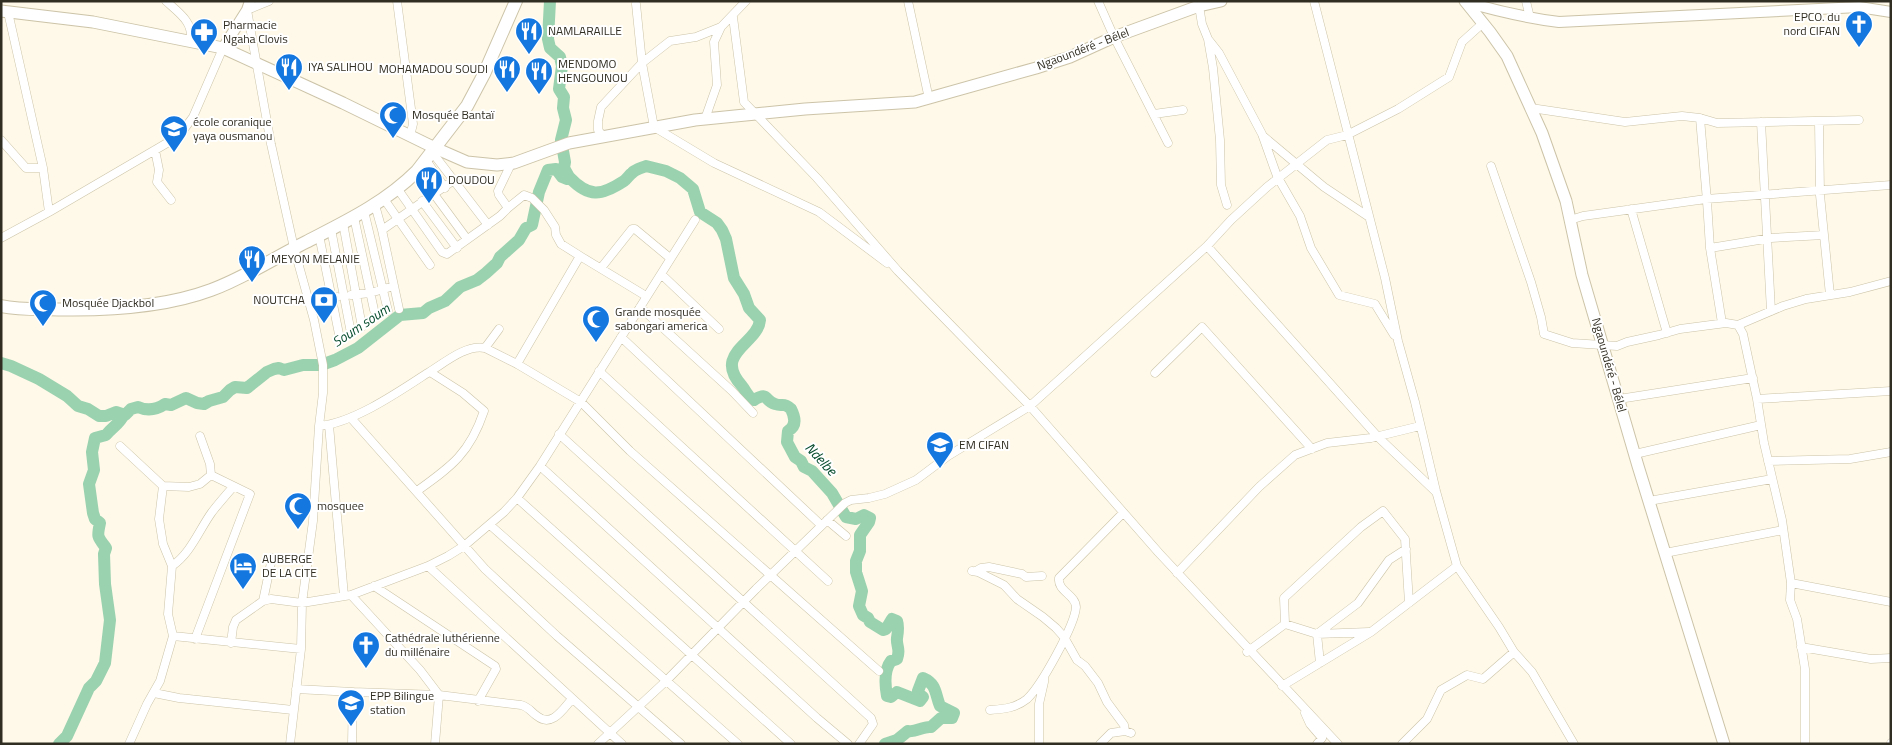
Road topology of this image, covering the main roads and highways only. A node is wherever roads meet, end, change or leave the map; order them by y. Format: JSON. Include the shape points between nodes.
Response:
{"nodes":[{"id":1,"x":516,"y":1,"type":"edge"},
{"id":2,"x":1221,"y":1,"type":"edge"},
{"id":3,"x":1465,"y":1,"type":"edge"},
{"id":4,"x":1198,"y":4,"type":"edge"},
{"id":5,"x":4,"y":12,"type":"edge"},
{"id":6,"x":431,"y":153,"type":"junction"},
{"id":7,"x":1,"y":306,"type":"edge"},
{"id":8,"x":1724,"y":744,"type":"edge"}],
"edges":[{"from":1,"to":6,"type":"main road","via":[[467,106]]},
{"from":2,"to":4,"type":"main road","name":"Ngaoundéré - Bélel"},
{"from":3,"to":8,"type":"main road","name":"Ngaoundéré - Bélel","via":[[1507,56],[1531,108],[1566,201],[1582,274]]},
{"from":4,"to":6,"type":"main road","name":"Ngaoundéré - Bélel","via":[[1070,57],[915,102],[705,119],[569,143],[511,164],[485,165]]},
{"from":5,"to":6,"type":"main road","name":"Ngaoundéré - Bélel","via":[[93,22],[223,48],[410,136]]},
{"from":6,"to":7,"type":"main road","via":[[398,188],[364,211],[212,290],[157,304],[75,310]]}]}
